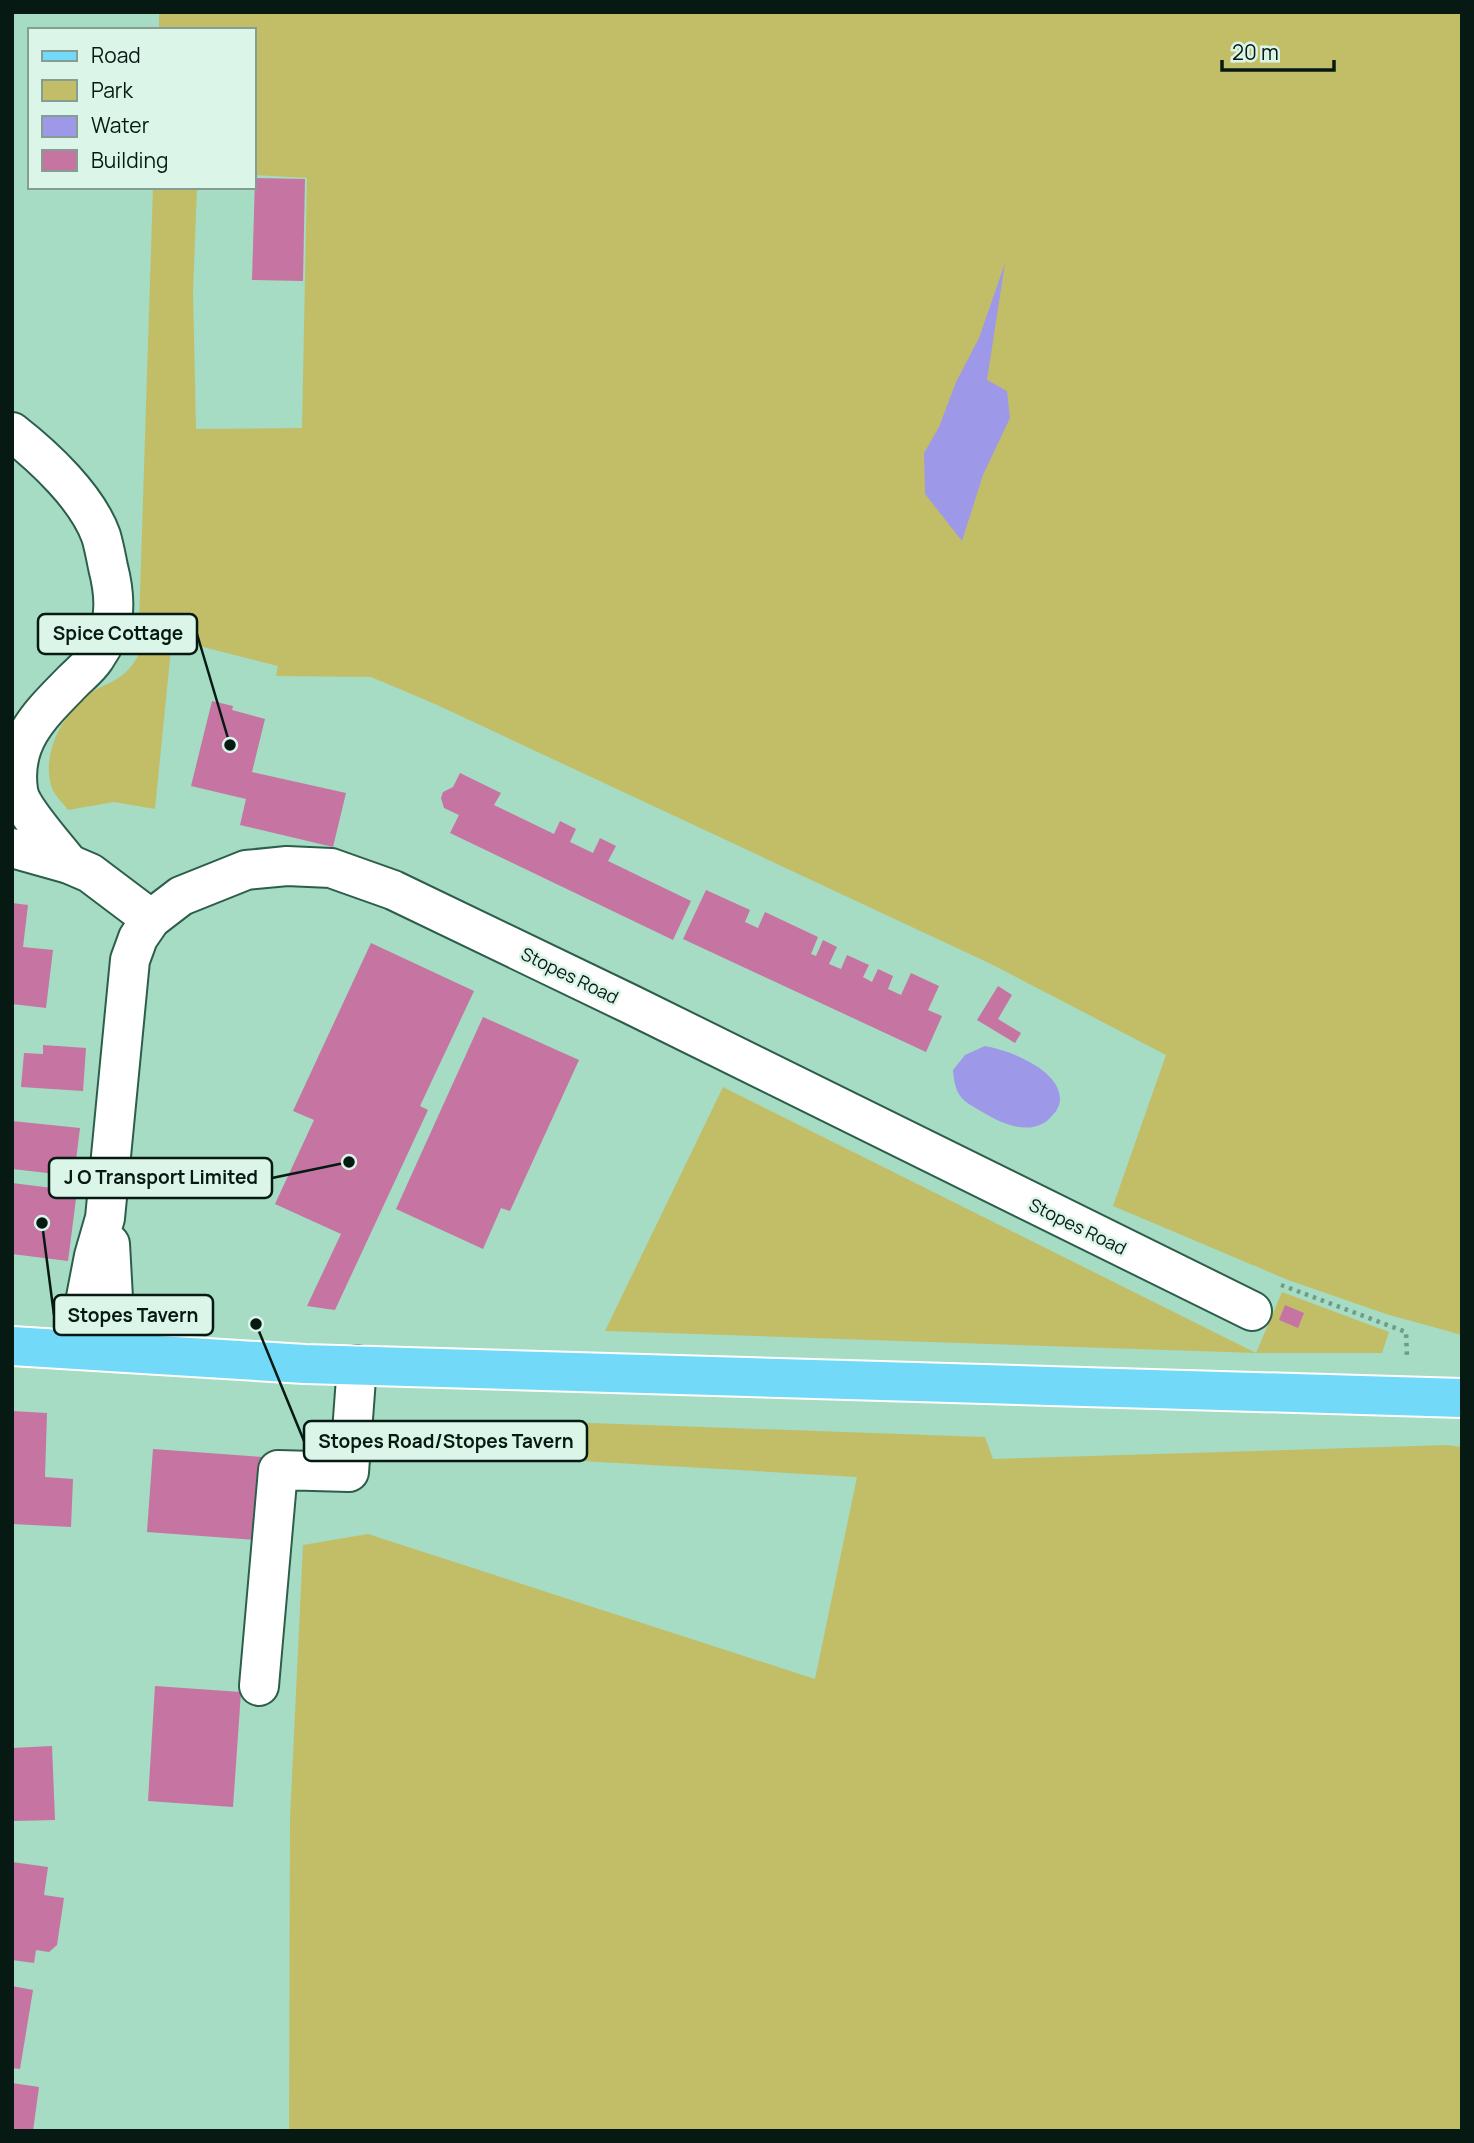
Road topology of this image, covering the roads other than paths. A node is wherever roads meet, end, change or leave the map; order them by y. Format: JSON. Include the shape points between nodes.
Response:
{"nodes":[{"id":1,"x":12,"y":432,"type":"edge"},
{"id":2,"x":12,"y":848,"type":"edge"},
{"id":3,"x":69,"y":864,"type":"junction"},
{"id":4,"x":151,"y":919,"type":"junction"},
{"id":5,"x":105,"y":1218,"type":"junction"},
{"id":6,"x":1251,"y":1311,"type":"road end"},
{"id":7,"x":12,"y":1346,"type":"edge"},
{"id":8,"x":76,"y":1349,"type":"junction"},
{"id":9,"x":116,"y":1352,"type":"junction"},
{"id":10,"x":356,"y":1365,"type":"junction"},
{"id":11,"x":1462,"y":1398,"type":"edge"},
{"id":12,"x":258,"y":1686,"type":"dead end"}],
"edges":[{"from":1,"to":3,"type":"street","via":[[42,455],[77,496],[100,535],[113,588],[111,630],[94,660],[35,720],[17,772],[18,794]]},
{"from":2,"to":3,"type":"street"},
{"from":3,"to":4,"type":"street","via":[[90,873]]},
{"from":4,"to":5,"type":"street","name":"Stopes Road","via":[[130,960]]},
{"from":4,"to":6,"type":"street","name":"Stopes Road","via":[[181,896],[246,870],[287,866],[331,869],[393,890]]},
{"from":5,"to":8,"type":"street","name":"Stopes Road"},
{"from":5,"to":9,"type":"street","name":"Stopes Road","via":[[112,1255]]},
{"from":7,"to":8,"type":"main road"},
{"from":8,"to":9,"type":"main road"},
{"from":9,"to":10,"type":"main road"},
{"from":10,"to":11,"type":"main road"},
{"from":10,"to":12,"type":"street","via":[[349,1472],[278,1470]]}]}
